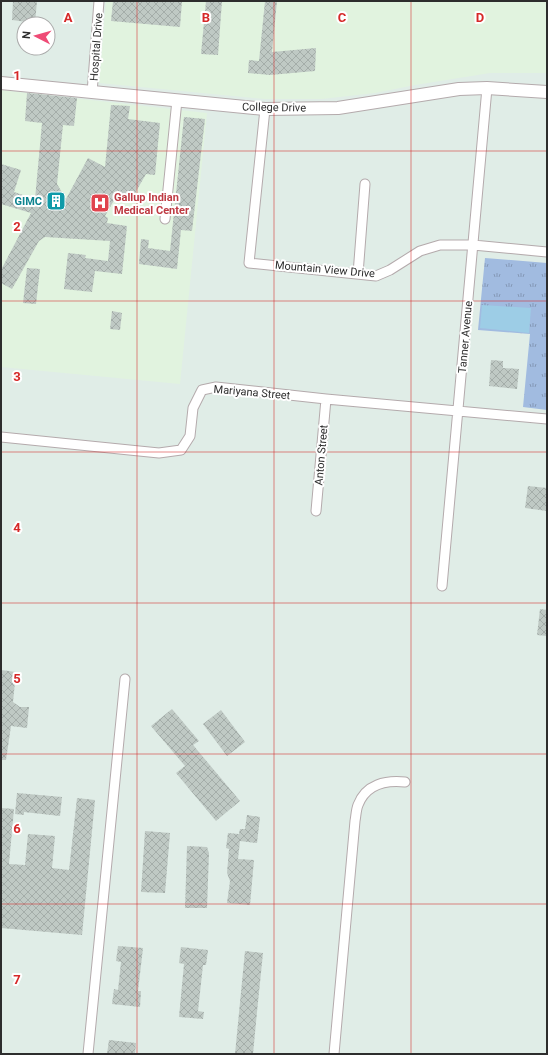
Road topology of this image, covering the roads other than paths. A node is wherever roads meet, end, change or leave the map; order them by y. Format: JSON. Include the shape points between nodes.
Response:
{"nodes":[{"id":1,"x":99,"y":1,"type":"edge"},
{"id":2,"x":1,"y":83,"type":"edge"},
{"id":3,"x":488,"y":88,"type":"junction"},
{"id":4,"x":547,"y":92,"type":"edge"},
{"id":5,"x":92,"y":93,"type":"junction"},
{"id":6,"x":178,"y":100,"type":"junction"},
{"id":7,"x":265,"y":109,"type":"junction"},
{"id":8,"x":365,"y":184,"type":"dead end"},
{"id":9,"x":164,"y":219,"type":"dead end"},
{"id":10,"x":473,"y":245,"type":"junction"},
{"id":11,"x":547,"y":252,"type":"edge"},
{"id":12,"x":358,"y":274,"type":"junction"},
{"id":13,"x":326,"y":399,"type":"junction"},
{"id":14,"x":458,"y":410,"type":"junction"},
{"id":15,"x":547,"y":419,"type":"edge"},
{"id":16,"x":1,"y":437,"type":"edge"},
{"id":17,"x":316,"y":511,"type":"dead end"},
{"id":18,"x":442,"y":586,"type":"dead end"},
{"id":19,"x":125,"y":679,"type":"dead end"},
{"id":20,"x":405,"y":782,"type":"dead end"},
{"id":21,"x":88,"y":1054,"type":"edge"},
{"id":22,"x":334,"y":1054,"type":"edge"}],
"edges":[{"from":1,"to":5,"type":"street","name":"Hospital Drive"},
{"from":2,"to":5,"type":"main road","name":"College Drive"},
{"from":3,"to":4,"type":"main road","name":"College Drive"},
{"from":3,"to":7,"type":"main road","name":"College Drive","via":[[459,89],[338,108]]},
{"from":3,"to":10,"type":"street","name":"Tanner Avenue"},
{"from":5,"to":6,"type":"main road","name":"College Drive"},
{"from":6,"to":7,"type":"main road","name":"College Drive"},
{"from":6,"to":9,"type":"street"},
{"from":7,"to":12,"type":"street","name":"Mountain View Drive","via":[[249,263]]},
{"from":8,"to":12,"type":"street"},
{"from":10,"to":11,"type":"street","name":"Mountain View Drive"},
{"from":10,"to":12,"type":"street","name":"Mountain View Drive","via":[[440,245],[420,251],[376,276]]},
{"from":10,"to":14,"type":"street","name":"Tanner Avenue"},
{"from":13,"to":14,"type":"street","name":"Mariyana Street"},
{"from":13,"to":16,"type":"street","name":"Mariyana Street","via":[[216,387],[202,390],[193,408],[190,436],[181,450],[159,453]]},
{"from":13,"to":17,"type":"street","name":"Anton Street"},
{"from":14,"to":15,"type":"street","name":"Mariyana Street"},
{"from":14,"to":18,"type":"street","name":"Tanner Avenue"},
{"from":19,"to":21,"type":"street"},
{"from":20,"to":22,"type":"street","via":[[386,781],[375,785],[366,792],[358,804]]}]}
